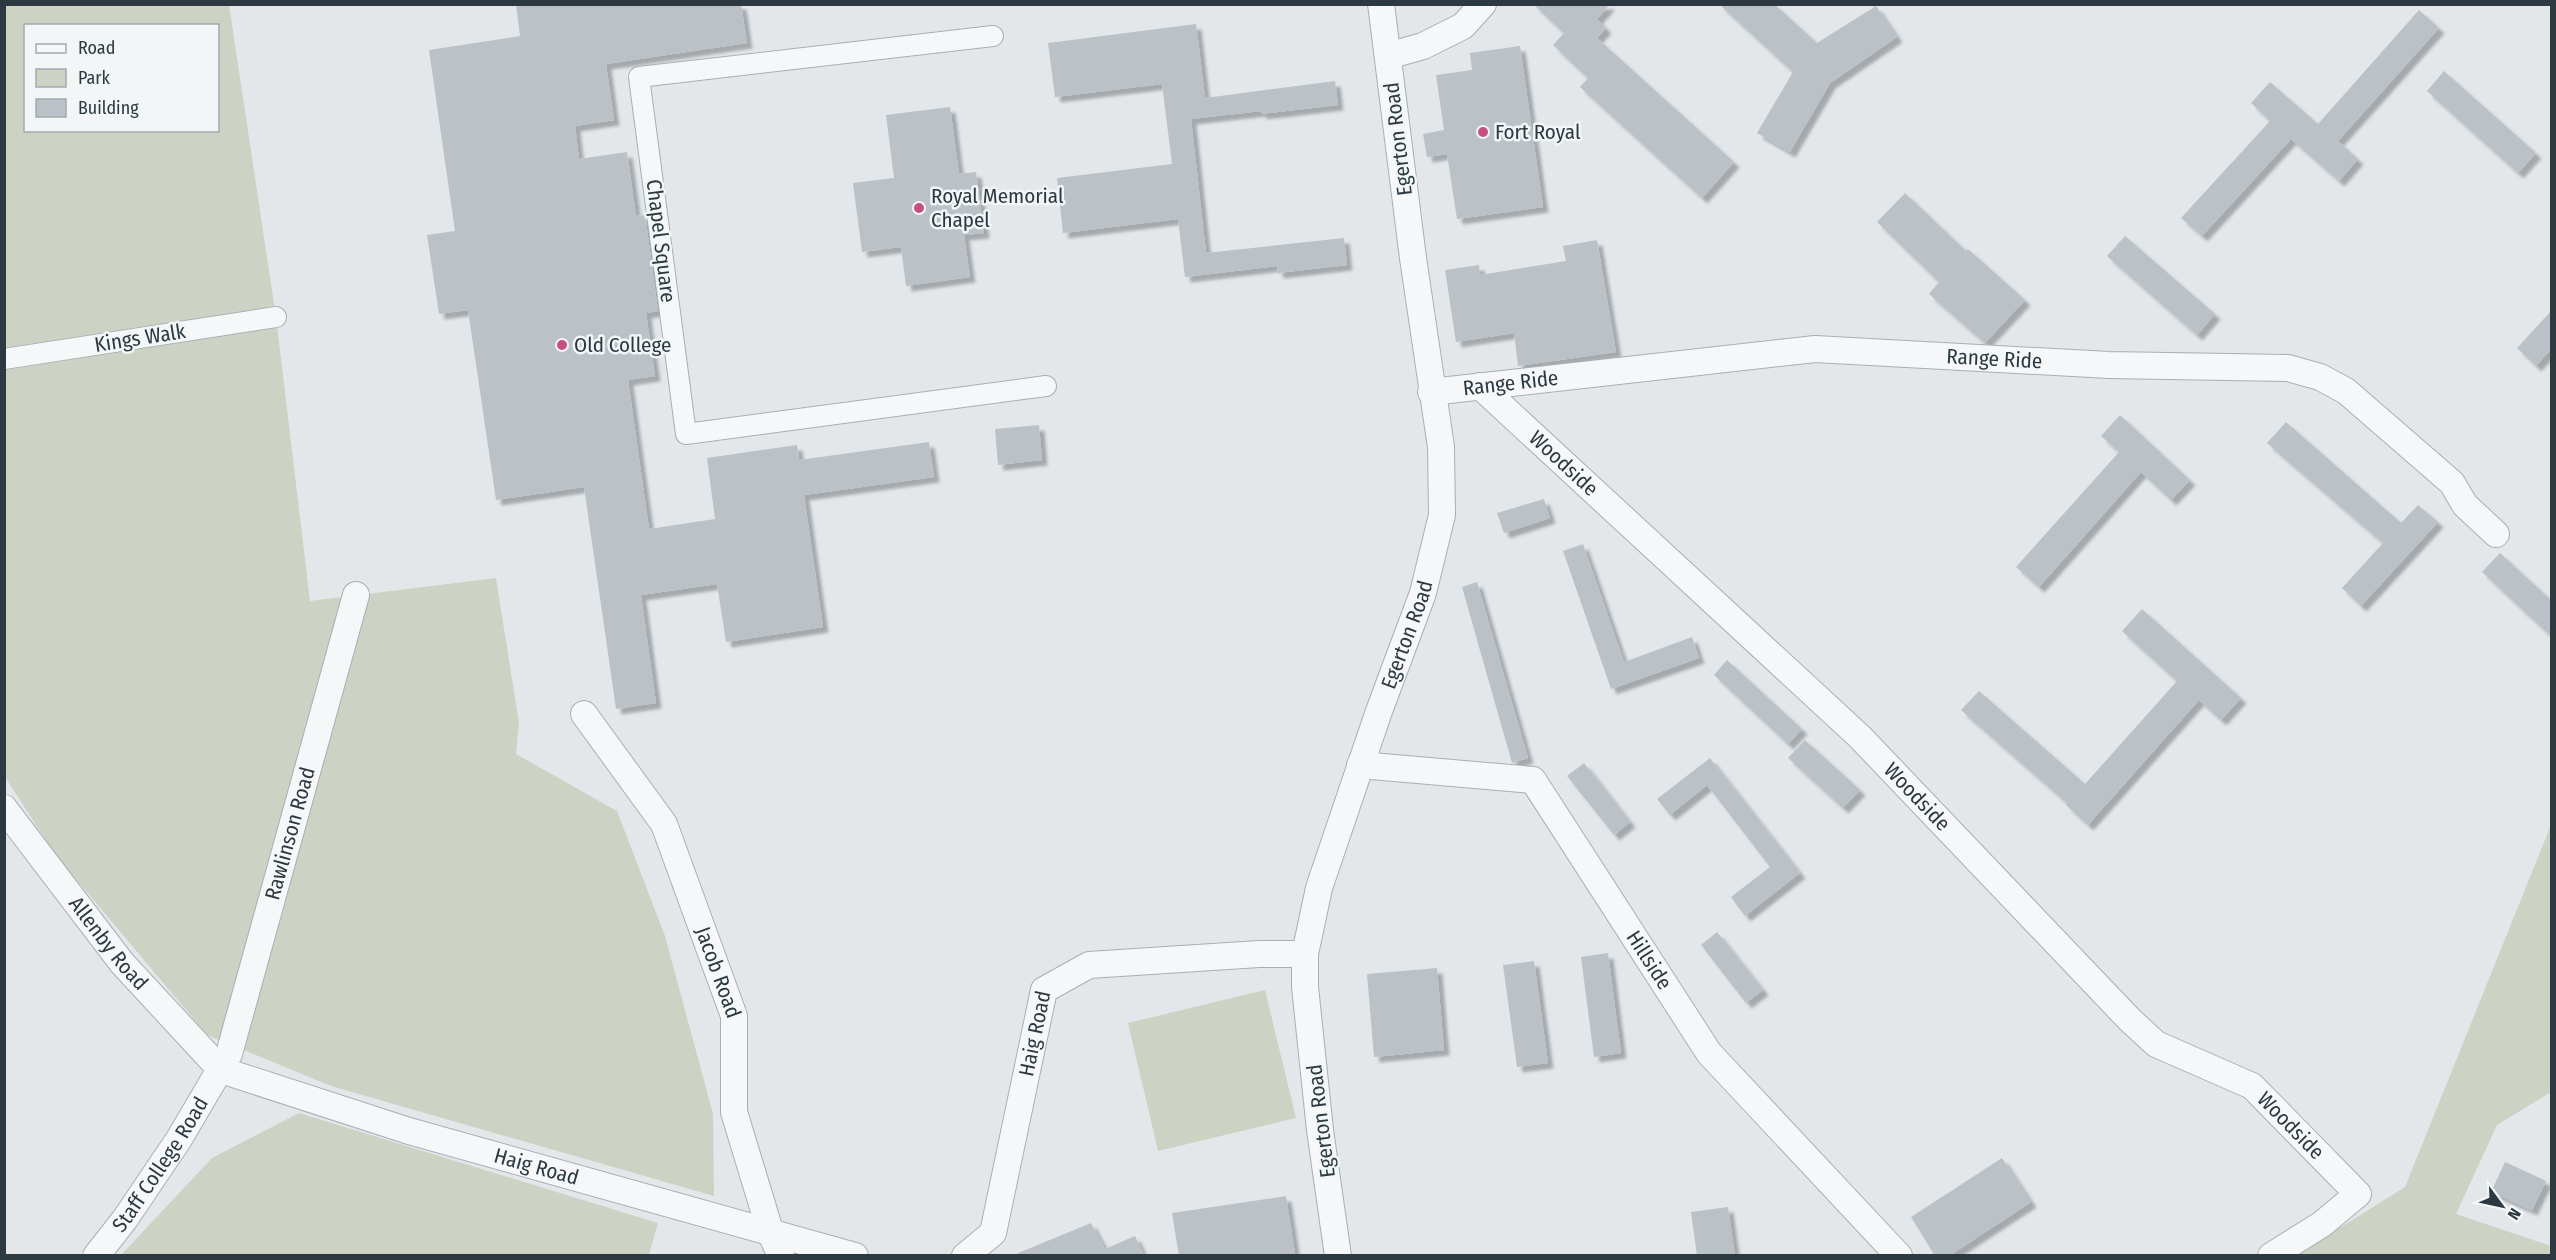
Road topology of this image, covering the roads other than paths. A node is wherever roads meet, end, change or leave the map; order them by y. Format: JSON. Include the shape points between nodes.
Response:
{"nodes":[{"id":1,"x":1381,"y":4,"type":"edge"},
{"id":2,"x":1483,"y":4,"type":"edge"},
{"id":3,"x":993,"y":36,"type":"dead end"},
{"id":4,"x":1388,"y":56,"type":"junction"},
{"id":5,"x":276,"y":317,"type":"dead end"},
{"id":6,"x":4,"y":359,"type":"edge"},
{"id":7,"x":1046,"y":386,"type":"dead end"},
{"id":8,"x":1480,"y":386,"type":"junction"},
{"id":9,"x":1431,"y":392,"type":"junction"},
{"id":10,"x":2496,"y":534,"type":"dead end"},
{"id":11,"x":356,"y":595,"type":"dead end"},
{"id":12,"x":584,"y":714,"type":"dead end"},
{"id":13,"x":1360,"y":765,"type":"junction"},
{"id":14,"x":4,"y":808,"type":"edge"},
{"id":15,"x":1305,"y":954,"type":"junction"},
{"id":16,"x":221,"y":1070,"type":"junction"},
{"id":17,"x":776,"y":1245,"type":"edge"},
{"id":18,"x":96,"y":1256,"type":"edge"},
{"id":19,"x":855,"y":1256,"type":"edge"},
{"id":20,"x":965,"y":1256,"type":"edge"},
{"id":21,"x":1338,"y":1256,"type":"edge"},
{"id":22,"x":1899,"y":1256,"type":"edge"},
{"id":23,"x":2271,"y":1256,"type":"edge"}],
"edges":[{"from":1,"to":4,"type":"street","name":"Egerton Road"},
{"from":2,"to":4,"type":"street","via":[[1463,26],[1422,46]]},
{"from":3,"to":7,"type":"street","name":"Chapel Square","via":[[639,77],[686,434]]},
{"from":4,"to":9,"type":"street","name":"Egerton Road"},
{"from":5,"to":6,"type":"street","name":"Kings Walk"},
{"from":8,"to":9,"type":"street","name":"Range Ride"},
{"from":8,"to":10,"type":"street","name":"Range Ride","via":[[1815,349],[2109,365],[2288,368],[2320,377],[2346,391],[2452,483],[2466,505]]},
{"from":8,"to":23,"type":"street","name":"Woodside","via":[[1860,736],[2156,1044],[2252,1086],[2358,1194],[2322,1224]]},
{"from":9,"to":13,"type":"street","name":"Egerton Road","via":[[1441,447],[1442,515],[1423,593]]},
{"from":11,"to":16,"type":"street","name":"Rawlinson Road","via":[[229,1054]]},
{"from":12,"to":17,"type":"street","name":"Jacob Road","via":[[664,824],[734,1016],[734,1112]]},
{"from":13,"to":15,"type":"street","name":"Egerton Road","via":[[1319,888]]},
{"from":13,"to":22,"type":"street","name":"Hillside","via":[[1533,780],[1709,1053]]},
{"from":14,"to":16,"type":"street","name":"Allenby Road","via":[[123,963]]},
{"from":15,"to":20,"type":"street","name":"Haig Road","via":[[1089,965],[1044,990],[993,1233]]},
{"from":15,"to":21,"type":"street","name":"Egerton Road","via":[[1320,1130]]},
{"from":16,"to":17,"type":"street","name":"Haig Road"},
{"from":16,"to":18,"type":"street","name":"Staff College Road","via":[[125,1219]]},
{"from":17,"to":19,"type":"street","name":"Haig Road"}]}
